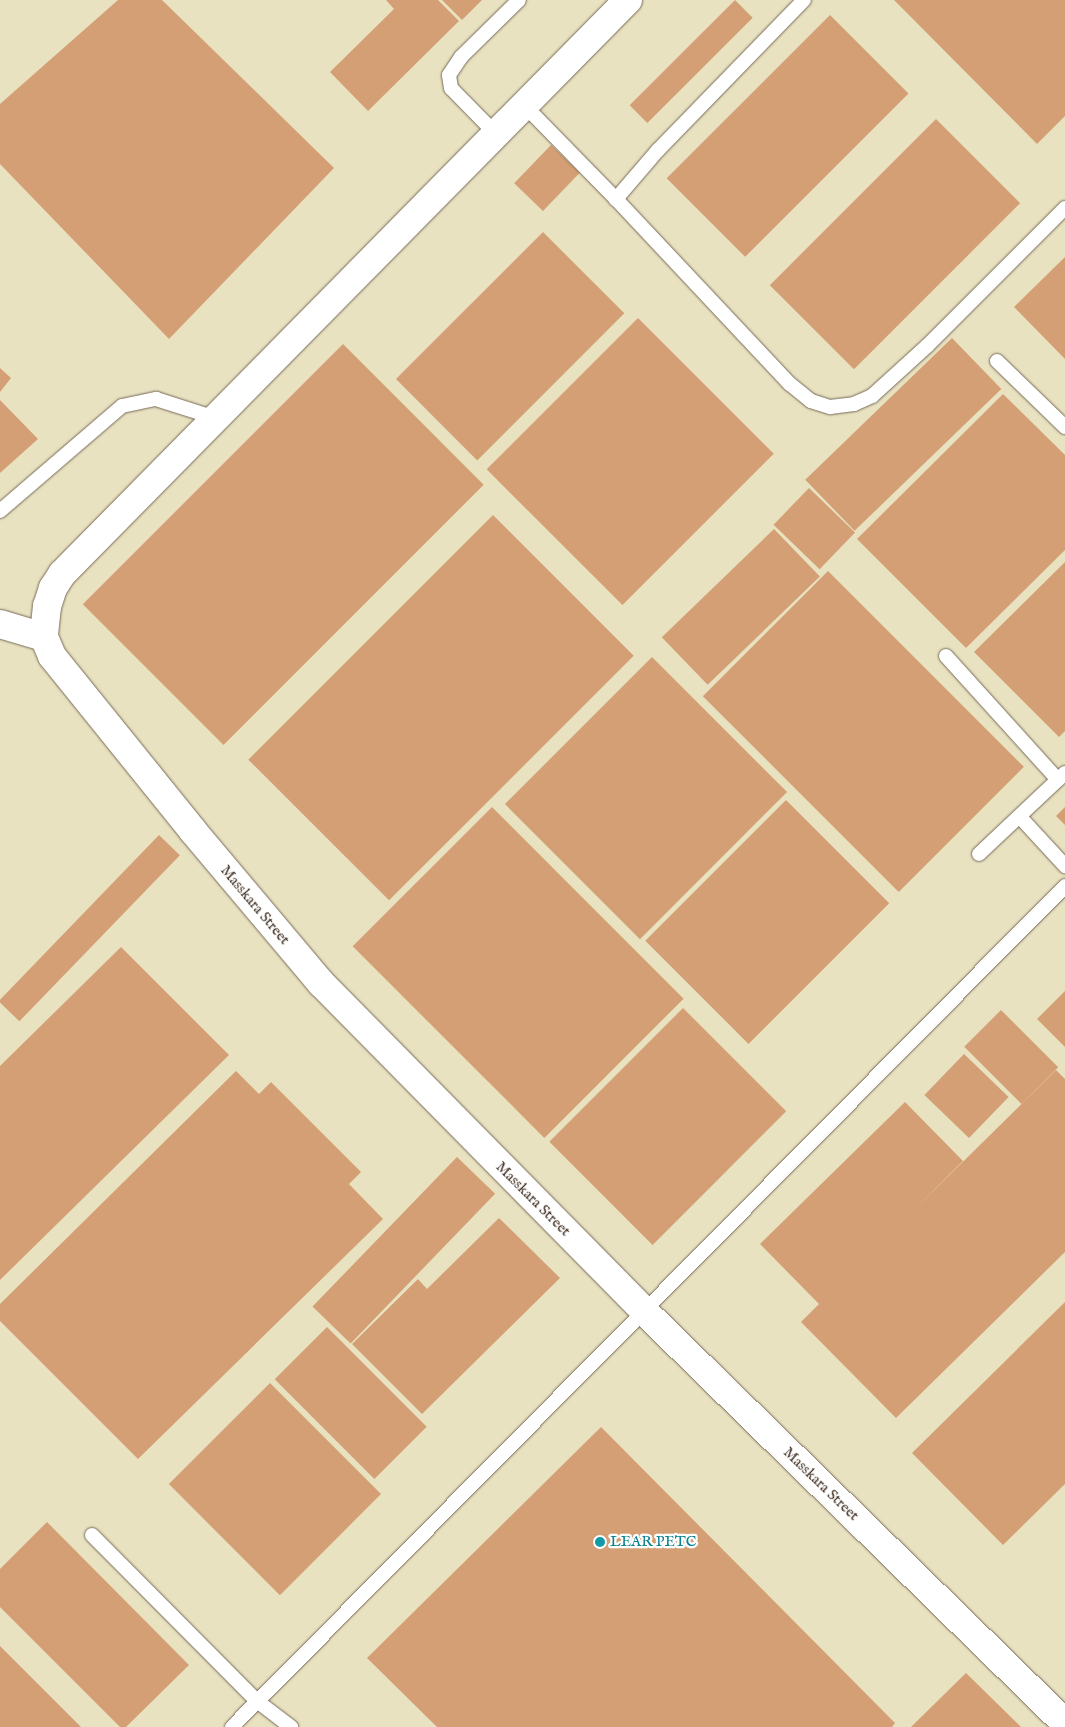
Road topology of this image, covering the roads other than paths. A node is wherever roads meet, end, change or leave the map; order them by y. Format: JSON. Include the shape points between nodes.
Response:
{"nodes":[{"id":1,"x":519,"y":0,"type":"edge"},
{"id":2,"x":628,"y":0,"type":"edge"},
{"id":3,"x":804,"y":0,"type":"edge"},
{"id":4,"x":524,"y":105,"type":"junction"},
{"id":5,"x":496,"y":134,"type":"junction"},
{"id":6,"x":616,"y":199,"type":"junction"},
{"id":7,"x":1065,"y":208,"type":"edge"},
{"id":8,"x":997,"y":361,"type":"dead end"},
{"id":9,"x":216,"y":418,"type":"junction"},
{"id":10,"x":1065,"y":427,"type":"edge"},
{"id":11,"x":0,"y":511,"type":"edge"},
{"id":12,"x":0,"y":624,"type":"edge"},
{"id":13,"x":44,"y":637,"type":"junction"},
{"id":14,"x":946,"y":656,"type":"dead end"},
{"id":15,"x":1061,"y":776,"type":"edge"},
{"id":16,"x":1020,"y":817,"type":"junction"},
{"id":17,"x":979,"y":854,"type":"dead end"},
{"id":18,"x":1065,"y":866,"type":"edge"},
{"id":19,"x":1065,"y":886,"type":"edge"},
{"id":20,"x":644,"y":1311,"type":"junction"},
{"id":21,"x":92,"y":1535,"type":"dead end"},
{"id":22,"x":257,"y":1701,"type":"junction"},
{"id":23,"x":1065,"y":1723,"type":"edge"},
{"id":24,"x":232,"y":1727,"type":"edge"},
{"id":25,"x":291,"y":1727,"type":"edge"}],
"edges":[{"from":1,"to":5,"type":"lane","via":[[461,56],[449,74],[451,88]]},
{"from":2,"to":4,"type":"street"},
{"from":3,"to":6,"type":"lane","via":[[658,150]]},
{"from":4,"to":5,"type":"street"},
{"from":4,"to":6,"type":"lane"},
{"from":5,"to":9,"type":"street"},
{"from":6,"to":7,"type":"lane","via":[[790,384],[811,401],[830,407],[854,404],[872,396],[927,346]]},
{"from":8,"to":10,"type":"lane"},
{"from":9,"to":11,"type":"lane","via":[[156,399],[122,406]]},
{"from":9,"to":13,"type":"street","via":[[62,574],[47,606]]},
{"from":12,"to":13,"type":"street"},
{"from":13,"to":20,"type":"street","name":"Masskara Street","via":[[52,656],[321,983]]},
{"from":14,"to":15,"type":"lane"},
{"from":15,"to":16,"type":"lane"},
{"from":16,"to":17,"type":"lane"},
{"from":16,"to":18,"type":"lane"},
{"from":19,"to":20,"type":"lane"},
{"from":20,"to":22,"type":"lane"},
{"from":20,"to":23,"type":"street","name":"Masskara Street"},
{"from":21,"to":22,"type":"lane"},
{"from":22,"to":24,"type":"lane"},
{"from":22,"to":25,"type":"lane"}]}
